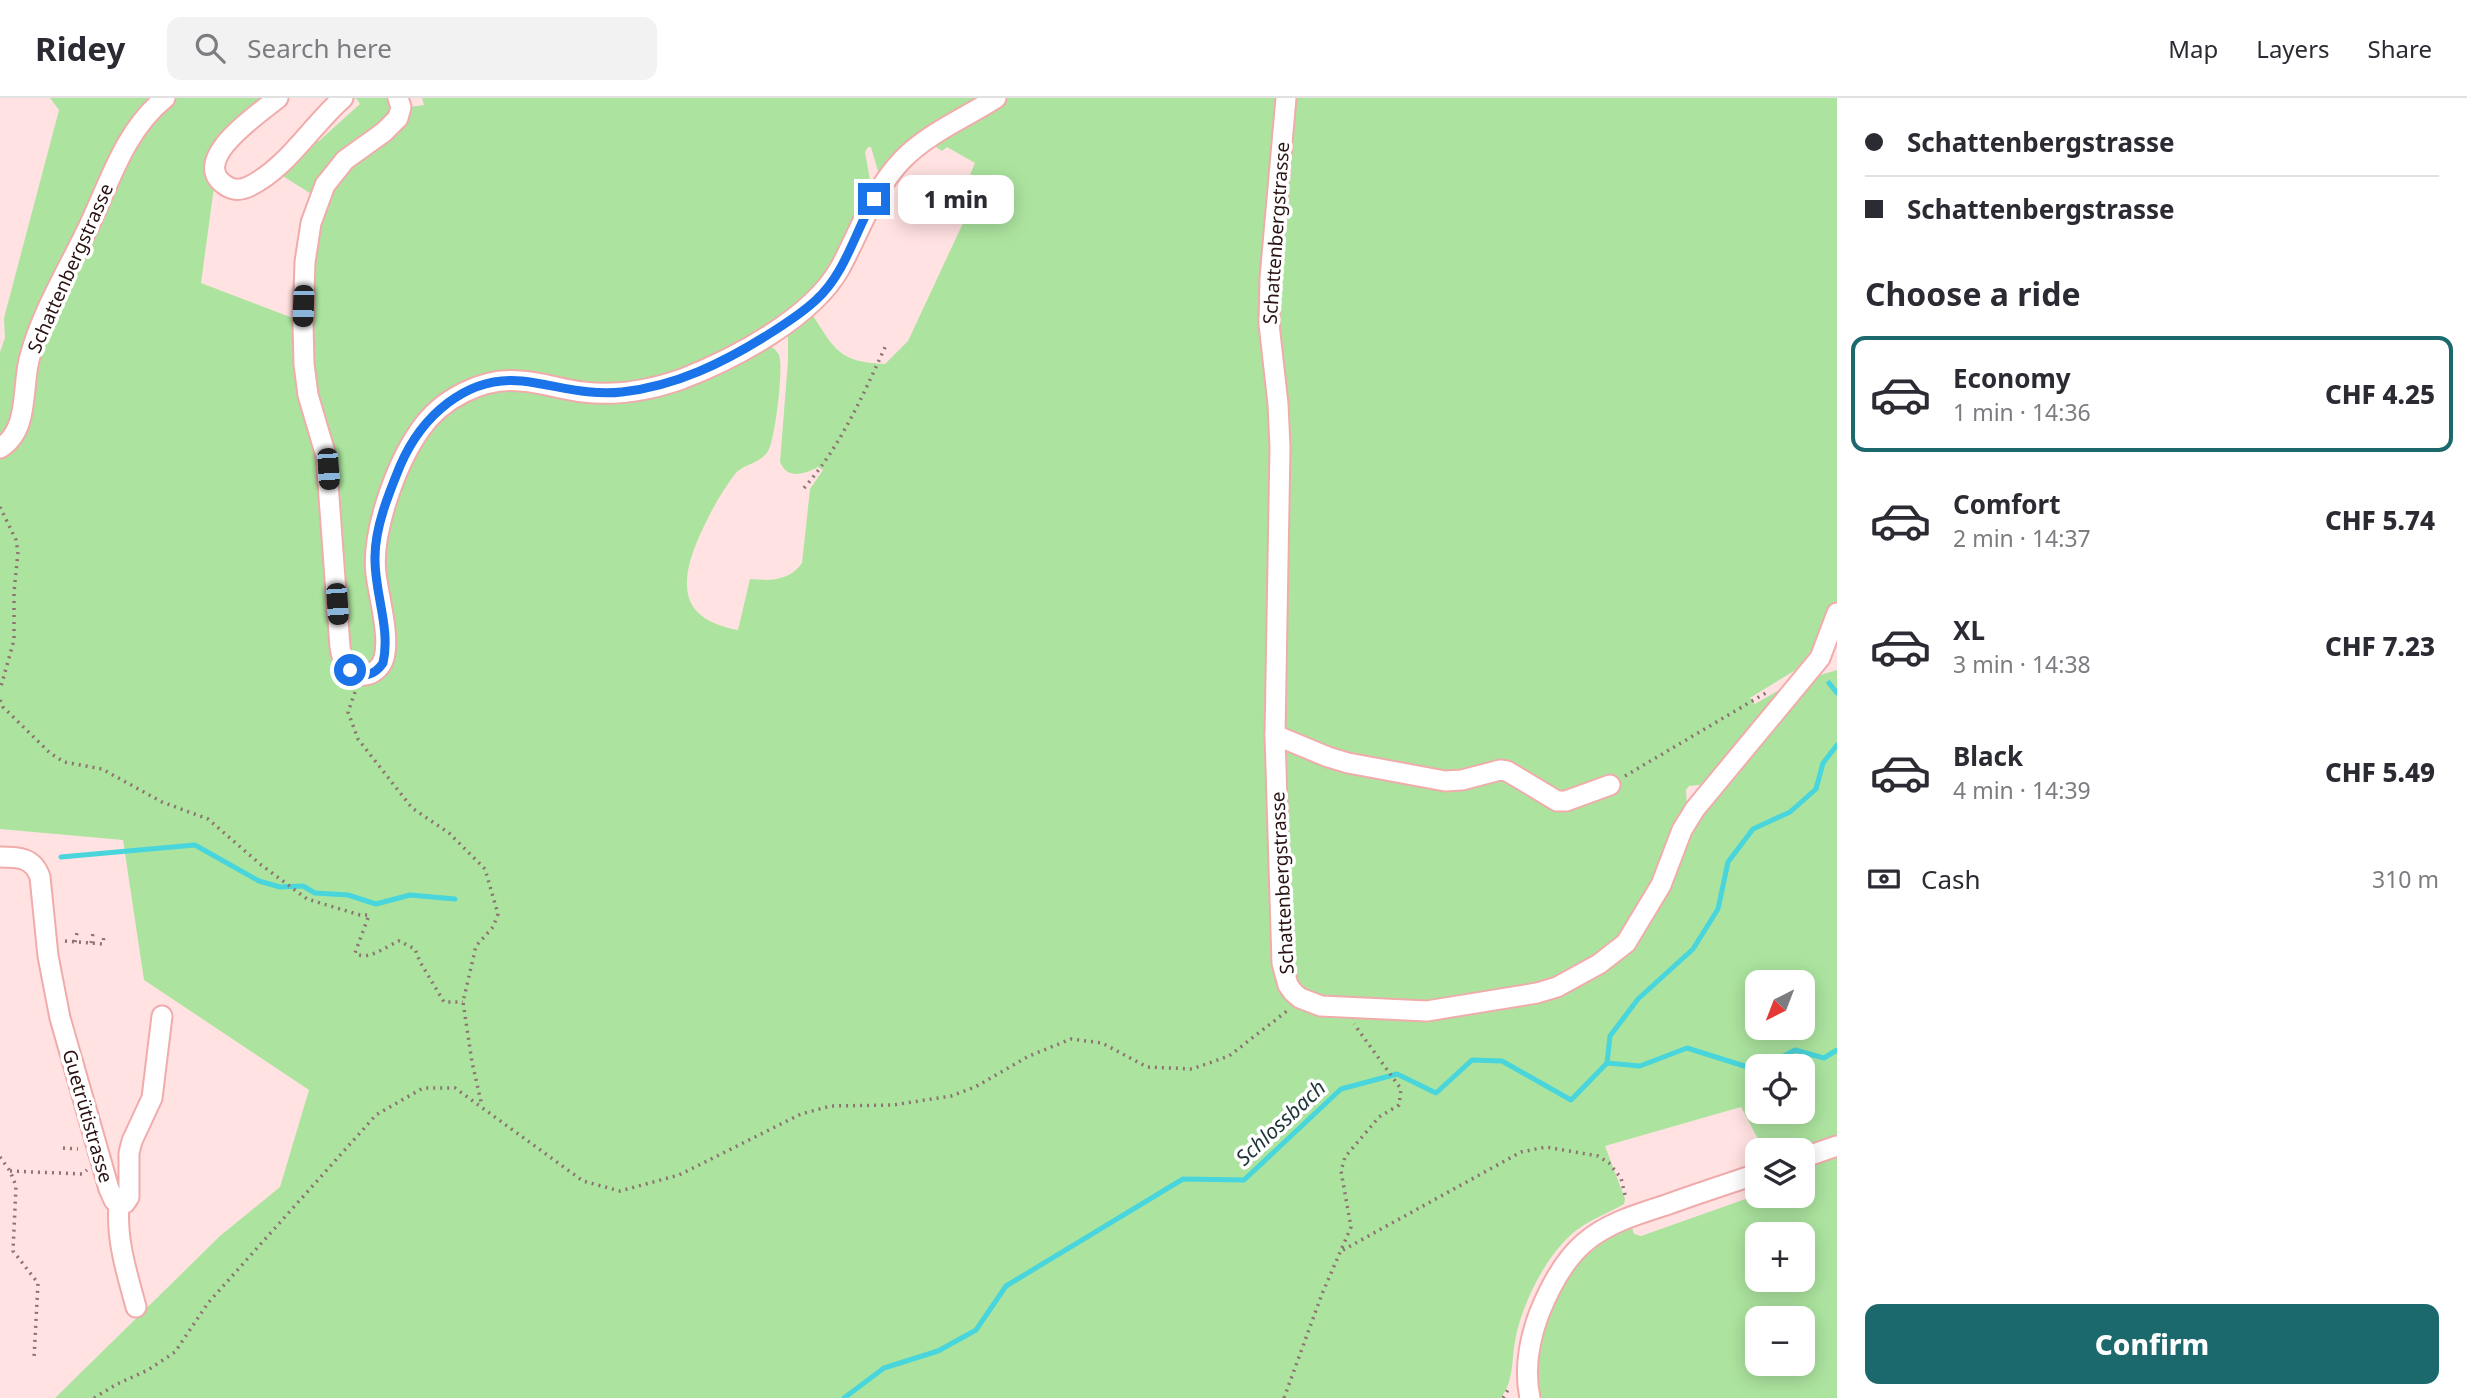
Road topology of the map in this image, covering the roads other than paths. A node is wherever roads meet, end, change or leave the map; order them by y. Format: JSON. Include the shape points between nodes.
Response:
{"nodes":[{"id":1,"x":165,"y":98,"type":"edge"},
{"id":2,"x":278,"y":98,"type":"edge"},
{"id":3,"x":343,"y":98,"type":"edge"},
{"id":4,"x":398,"y":98,"type":"edge"},
{"id":5,"x":996,"y":98,"type":"edge"},
{"id":6,"x":1286,"y":98,"type":"edge"},
{"id":7,"x":0,"y":448,"type":"edge"},
{"id":8,"x":1837,"y":613,"type":"edge"},
{"id":9,"x":1828,"y":660,"type":"edge"},
{"id":10,"x":1275,"y":735,"type":"junction"},
{"id":11,"x":1610,"y":785,"type":"road end"},
{"id":12,"x":0,"y":857,"type":"edge"},
{"id":13,"x":162,"y":1016,"type":"dead end"},
{"id":14,"x":1837,"y":1146,"type":"edge"},
{"id":15,"x":1815,"y":1154,"type":"edge"},
{"id":16,"x":1745,"y":1178,"type":"edge"},
{"id":17,"x":118,"y":1205,"type":"junction"},
{"id":18,"x":136,"y":1307,"type":"dead end"},
{"id":19,"x":1530,"y":1398,"type":"edge"}],
"edges":[{"from":1,"to":7,"type":"street","name":"Schattenbergstrasse","via":[[139,124],[117,159],[37,335],[18,427]]},
{"from":2,"to":3,"type":"street","via":[[220,150],[216,174],[229,187],[241,189],[259,180]]},
{"from":4,"to":5,"type":"street","via":[[398,118],[345,160],[325,185],[311,223],[305,262],[304,364],[326,456],[340,647],[347,667],[360,675],[380,668],[385,651],[374,557],[382,519],[405,454],[438,410],[471,389],[508,380],[583,393],[645,389],[679,380],[739,352],[823,293],[874,199],[903,159],[930,136]]},
{"from":6,"to":10,"type":"street","name":"Schattenbergstrasse","via":[[1269,312],[1280,447]]},
{"from":8,"to":9,"type":"street","name":"Schattenbergstrasse"},
{"from":9,"to":10,"type":"street","name":"Schattenbergstrasse","via":[[1806,675],[1695,809],[1661,885],[1626,943],[1556,987],[1427,1011],[1321,1006],[1300,998],[1289,985],[1282,963]]},
{"from":10,"to":11,"type":"street","via":[[1328,757],[1445,780],[1507,771],[1557,801]]},
{"from":12,"to":17,"type":"street","name":"Guetrütistrasse","via":[[23,858],[36,867],[40,877],[55,996],[109,1189]]},
{"from":13,"to":17,"type":"street","name":"Guetrütistrasse","via":[[152,1098],[130,1148],[129,1197]]},
{"from":14,"to":15,"type":"street"},
{"from":16,"to":19,"type":"street","via":[[1635,1215],[1586,1241],[1553,1283],[1541,1310],[1527,1364]]},
{"from":17,"to":18,"type":"street","via":[[121,1250]]}]}
